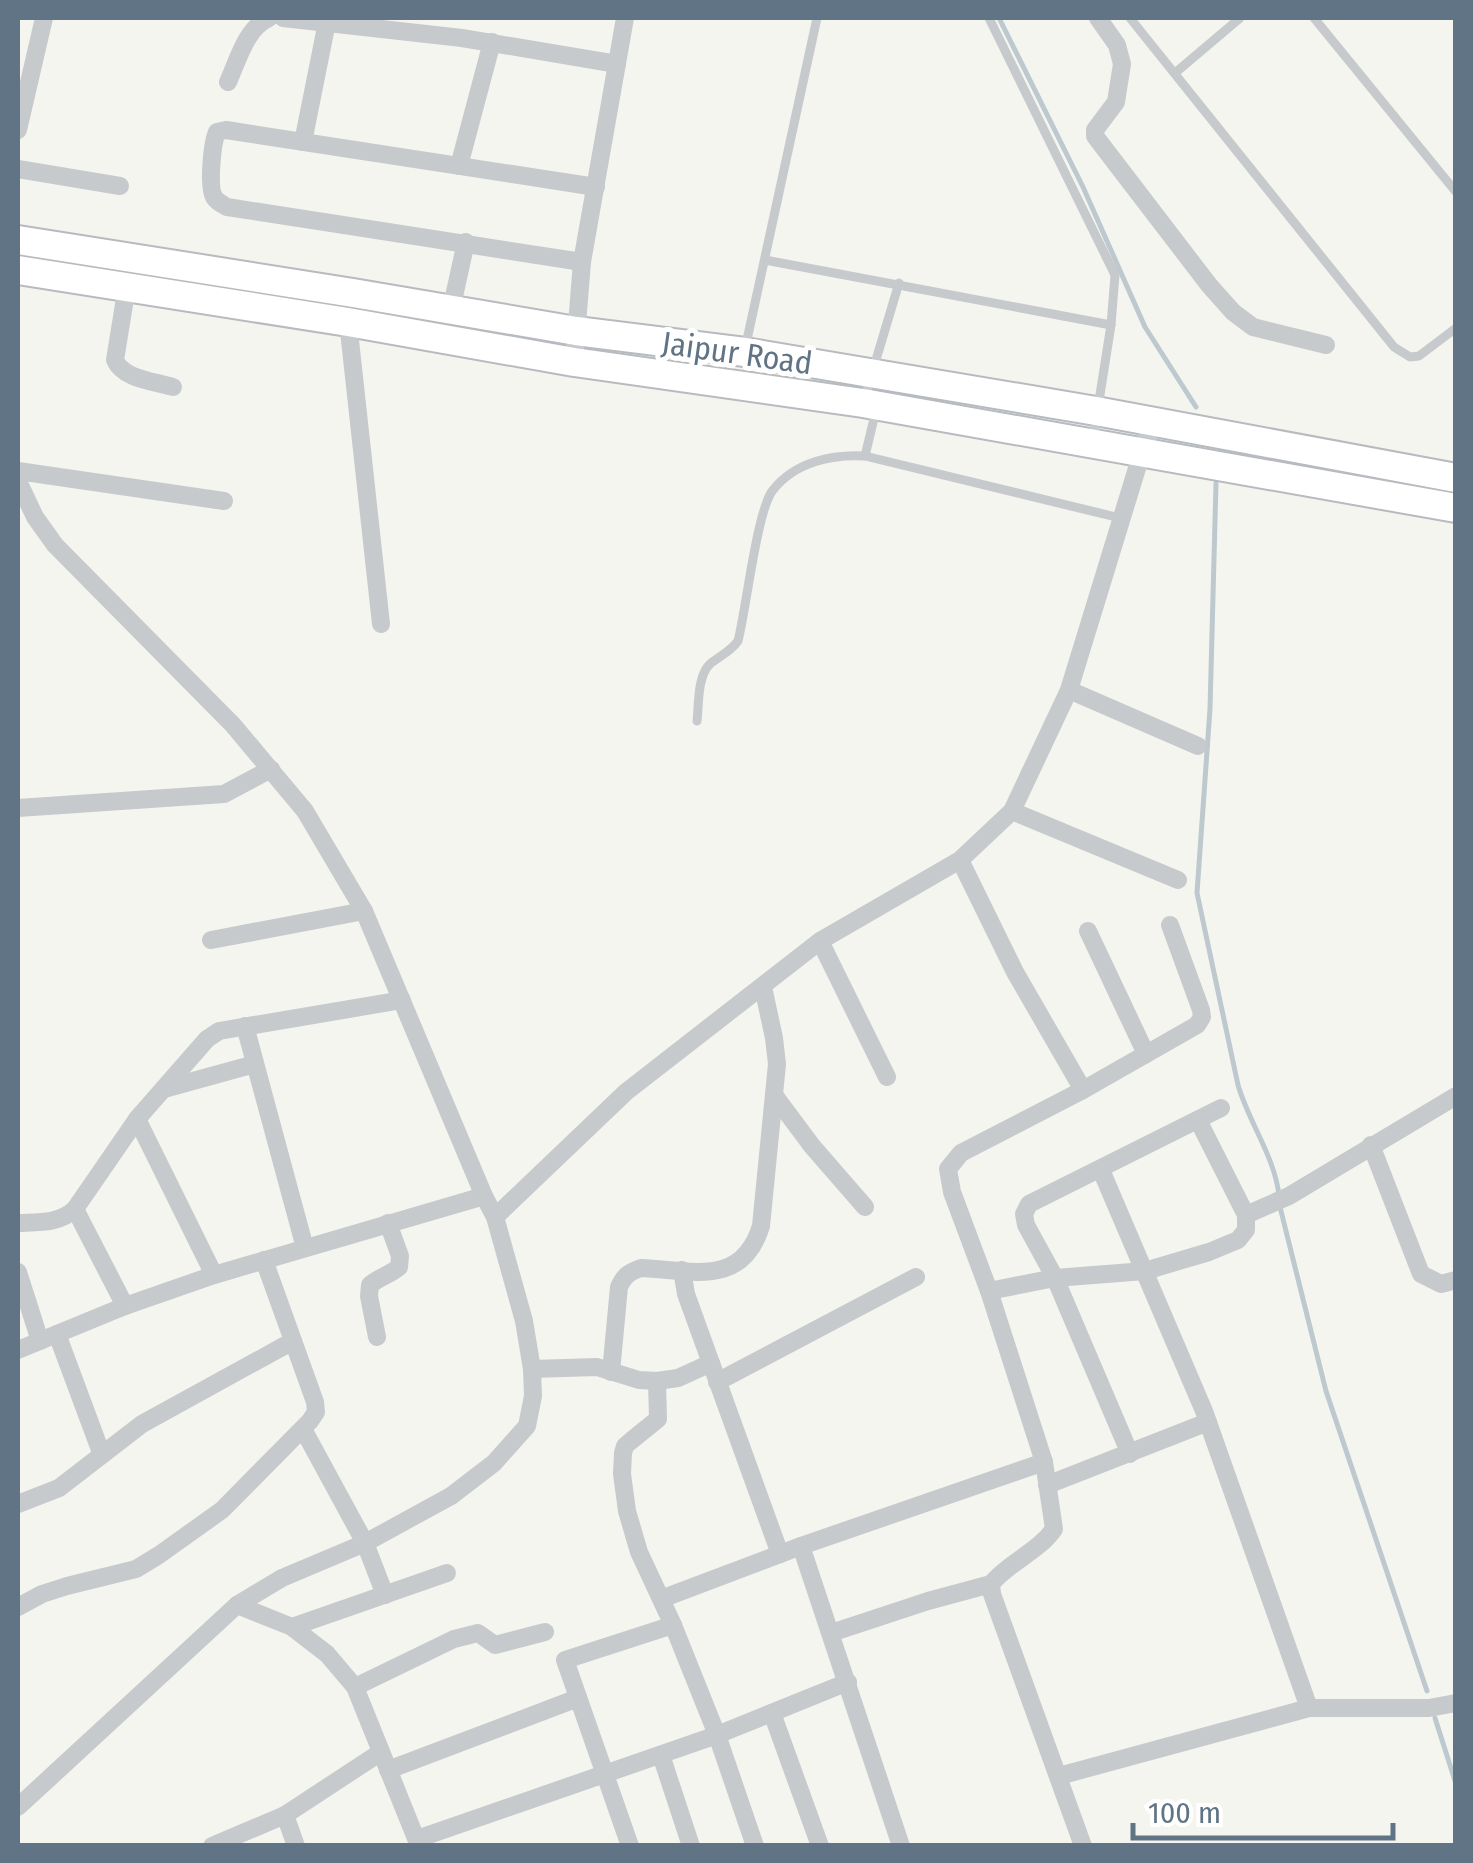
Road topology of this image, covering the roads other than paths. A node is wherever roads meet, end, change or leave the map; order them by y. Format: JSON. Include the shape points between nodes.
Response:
{"nodes":[{"id":1,"x":44,"y":18,"type":"edge"},
{"id":2,"x":265,"y":18,"type":"edge"},
{"id":3,"x":283,"y":18,"type":"edge"},
{"id":4,"x":464,"y":18,"type":"edge"},
{"id":5,"x":626,"y":18,"type":"edge"},
{"id":6,"x":817,"y":18,"type":"edge"},
{"id":7,"x":988,"y":18,"type":"edge"},
{"id":8,"x":1098,"y":18,"type":"edge"},
{"id":9,"x":1130,"y":18,"type":"edge"},
{"id":10,"x":1240,"y":18,"type":"edge"},
{"id":11,"x":1314,"y":18,"type":"edge"},
{"id":12,"x":327,"y":22,"type":"junction"},
{"id":13,"x":462,"y":38,"type":"junction"},
{"id":14,"x":492,"y":42,"type":"junction"},
{"id":15,"x":617,"y":64,"type":"junction"},
{"id":16,"x":1174,"y":73,"type":"junction"},
{"id":17,"x":228,"y":82,"type":"dead end"},
{"id":18,"x":18,"y":130,"type":"edge"},
{"id":19,"x":303,"y":142,"type":"junction"},
{"id":20,"x":459,"y":166,"type":"junction"},
{"id":21,"x":18,"y":169,"type":"edge"},
{"id":22,"x":120,"y":186,"type":"dead end"},
{"id":23,"x":596,"y":187,"type":"junction"},
{"id":24,"x":1456,"y":192,"type":"edge"},
{"id":25,"x":18,"y":240,"type":"edge"},
{"id":26,"x":466,"y":242,"type":"junction"},
{"id":27,"x":766,"y":260,"type":"junction"},
{"id":28,"x":582,"y":262,"type":"junction"},
{"id":29,"x":18,"y":270,"type":"edge"},
{"id":30,"x":899,"y":283,"type":"junction"},
{"id":31,"x":127,"y":286,"type":"junction"},
{"id":32,"x":451,"y":310,"type":"junction"},
{"id":33,"x":348,"y":322,"type":"junction"},
{"id":34,"x":1111,"y":325,"type":"junction"},
{"id":35,"x":1456,"y":328,"type":"edge"},
{"id":36,"x":576,"y":332,"type":"junction"},
{"id":37,"x":1326,"y":345,"type":"dead end"},
{"id":38,"x":744,"y":352,"type":"junction"},
{"id":39,"x":574,"y":362,"type":"junction"},
{"id":40,"x":872,"y":374,"type":"junction"},
{"id":41,"x":172,"y":387,"type":"dead end"},
{"id":42,"x":870,"y":404,"type":"junction"},
{"id":43,"x":1096,"y":411,"type":"junction"},
{"id":44,"x":1153,"y":423,"type":"junction"},
{"id":45,"x":1092,"y":445,"type":"junction"},
{"id":46,"x":1142,"y":452,"type":"junction"},
{"id":47,"x":865,"y":456,"type":"junction"},
{"id":48,"x":18,"y":470,"type":"edge"},
{"id":49,"x":1456,"y":478,"type":"edge"},
{"id":50,"x":18,"y":481,"type":"edge"},
{"id":51,"x":224,"y":501,"type":"dead end"},
{"id":52,"x":1456,"y":508,"type":"edge"},
{"id":53,"x":1123,"y":518,"type":"junction"},
{"id":54,"x":26,"y":520,"type":"edge"},
{"id":55,"x":381,"y":624,"type":"dead end"},
{"id":56,"x":1069,"y":690,"type":"junction"},
{"id":57,"x":697,"y":721,"type":"dead end"},
{"id":58,"x":1198,"y":746,"type":"dead end"},
{"id":59,"x":271,"y":769,"type":"junction"},
{"id":60,"x":18,"y":808,"type":"edge"},
{"id":61,"x":1012,"y":811,"type":"junction"},
{"id":62,"x":960,"y":860,"type":"junction"},
{"id":63,"x":1178,"y":880,"type":"dead end"},
{"id":64,"x":364,"y":911,"type":"junction"},
{"id":65,"x":1170,"y":925,"type":"dead end"},
{"id":66,"x":1088,"y":931,"type":"dead end"},
{"id":67,"x":211,"y":940,"type":"dead end"},
{"id":68,"x":826,"y":954,"type":"junction"},
{"id":69,"x":762,"y":986,"type":"junction"},
{"id":70,"x":402,"y":1000,"type":"junction"},
{"id":71,"x":245,"y":1026,"type":"junction"},
{"id":72,"x":1146,"y":1054,"type":"junction"},
{"id":73,"x":256,"y":1064,"type":"junction"},
{"id":74,"x":887,"y":1077,"type":"dead end"},
{"id":75,"x":164,"y":1089,"type":"junction"},
{"id":76,"x":1083,"y":1090,"type":"junction"},
{"id":77,"x":774,"y":1096,"type":"junction"},
{"id":78,"x":1456,"y":1096,"type":"edge"},
{"id":79,"x":1221,"y":1108,"type":"dead end"},
{"id":80,"x":138,"y":1120,"type":"junction"},
{"id":81,"x":1198,"y":1120,"type":"junction"},
{"id":82,"x":1371,"y":1144,"type":"junction"},
{"id":83,"x":1101,"y":1170,"type":"junction"},
{"id":84,"x":484,"y":1196,"type":"junction"},
{"id":85,"x":865,"y":1207,"type":"dead end"},
{"id":86,"x":75,"y":1208,"type":"junction"},
{"id":87,"x":1246,"y":1215,"type":"junction"},
{"id":88,"x":496,"y":1217,"type":"junction"},
{"id":89,"x":18,"y":1223,"type":"edge"},
{"id":90,"x":388,"y":1224,"type":"junction"},
{"id":91,"x":305,"y":1248,"type":"junction"},
{"id":92,"x":264,"y":1260,"type":"junction"},
{"id":93,"x":682,"y":1270,"type":"junction"},
{"id":94,"x":1145,"y":1271,"type":"junction"},
{"id":95,"x":18,"y":1272,"type":"edge"},
{"id":96,"x":214,"y":1275,"type":"junction"},
{"id":97,"x":916,"y":1277,"type":"dead end"},
{"id":98,"x":1056,"y":1278,"type":"junction"},
{"id":99,"x":1456,"y":1280,"type":"edge"},
{"id":100,"x":1432,"y":1282,"type":"junction"},
{"id":101,"x":989,"y":1292,"type":"junction"},
{"id":102,"x":1456,"y":1296,"type":"edge"},
{"id":103,"x":125,"y":1306,"type":"junction"},
{"id":104,"x":49,"y":1337,"type":"junction"},
{"id":105,"x":377,"y":1337,"type":"dead end"},
{"id":106,"x":293,"y":1341,"type":"junction"},
{"id":107,"x":18,"y":1350,"type":"edge"},
{"id":108,"x":532,"y":1369,"type":"junction"},
{"id":109,"x":611,"y":1372,"type":"junction"},
{"id":110,"x":714,"y":1372,"type":"junction"},
{"id":111,"x":656,"y":1381,"type":"junction"},
{"id":112,"x":1208,"y":1422,"type":"junction"},
{"id":113,"x":303,"y":1428,"type":"junction"},
{"id":114,"x":1130,"y":1454,"type":"junction"},
{"id":115,"x":102,"y":1455,"type":"junction"},
{"id":116,"x":1044,"y":1462,"type":"junction"},
{"id":117,"x":1048,"y":1485,"type":"junction"},
{"id":118,"x":18,"y":1504,"type":"edge"},
{"id":119,"x":365,"y":1543,"type":"junction"},
{"id":120,"x":800,"y":1546,"type":"junction"},
{"id":121,"x":780,"y":1554,"type":"junction"},
{"id":122,"x":447,"y":1573,"type":"dead end"},
{"id":123,"x":991,"y":1584,"type":"junction"},
{"id":124,"x":385,"y":1594,"type":"junction"},
{"id":125,"x":661,"y":1599,"type":"junction"},
{"id":126,"x":237,"y":1605,"type":"junction"},
{"id":127,"x":18,"y":1607,"type":"edge"},
{"id":128,"x":672,"y":1625,"type":"junction"},
{"id":129,"x":292,"y":1627,"type":"junction"},
{"id":130,"x":545,"y":1632,"type":"dead end"},
{"id":131,"x":831,"y":1633,"type":"junction"},
{"id":132,"x":848,"y":1682,"type":"junction"},
{"id":133,"x":355,"y":1687,"type":"junction"},
{"id":134,"x":578,"y":1698,"type":"junction"},
{"id":135,"x":1456,"y":1703,"type":"edge"},
{"id":136,"x":1308,"y":1708,"type":"junction"},
{"id":137,"x":772,"y":1713,"type":"junction"},
{"id":138,"x":718,"y":1735,"type":"junction"},
{"id":139,"x":380,"y":1752,"type":"junction"},
{"id":140,"x":661,"y":1755,"type":"junction"},
{"id":141,"x":388,"y":1770,"type":"junction"},
{"id":142,"x":606,"y":1774,"type":"junction"},
{"id":143,"x":1059,"y":1776,"type":"junction"},
{"id":144,"x":18,"y":1807,"type":"edge"},
{"id":145,"x":285,"y":1815,"type":"junction"},
{"id":146,"x":418,"y":1842,"type":"edge"},
{"id":147,"x":212,"y":1846,"type":"edge"},
{"id":148,"x":296,"y":1846,"type":"edge"},
{"id":149,"x":630,"y":1846,"type":"edge"},
{"id":150,"x":692,"y":1846,"type":"edge"},
{"id":151,"x":755,"y":1846,"type":"edge"},
{"id":152,"x":820,"y":1846,"type":"edge"},
{"id":153,"x":901,"y":1846,"type":"edge"},
{"id":154,"x":1083,"y":1846,"type":"edge"}],
"edges":[{"from":1,"to":18,"type":"street"},
{"from":2,"to":17,"type":"street","via":[[252,30]]},
{"from":3,"to":12,"type":"street"},
{"from":4,"to":13,"type":"street"},
{"from":5,"to":15,"type":"street"},
{"from":6,"to":27,"type":"lane"},
{"from":7,"to":34,"type":"lane","via":[[1110,263]]},
{"from":8,"to":37,"type":"street","via":[[1118,45],[1122,64],[1116,102],[1095,136],[1243,320]]},
{"from":9,"to":16,"type":"lane"},
{"from":10,"to":16,"type":"lane"},
{"from":11,"to":24,"type":"lane"},
{"from":12,"to":13,"type":"street"},
{"from":12,"to":19,"type":"street"},
{"from":13,"to":14,"type":"street"},
{"from":14,"to":15,"type":"street"},
{"from":14,"to":20,"type":"street"},
{"from":15,"to":23,"type":"street"},
{"from":16,"to":35,"type":"lane","via":[[1394,347],[1418,356]]},
{"from":19,"to":20,"type":"street"},
{"from":19,"to":26,"type":"street","via":[[218,132],[211,193],[227,207]]},
{"from":20,"to":23,"type":"street"},
{"from":21,"to":22,"type":"street"},
{"from":23,"to":28,"type":"street"},
{"from":25,"to":32,"type":"main road","name":"Jaipur Road"},
{"from":26,"to":28,"type":"street"},
{"from":26,"to":32,"type":"street"},
{"from":27,"to":30,"type":"lane"},
{"from":27,"to":38,"type":"lane"},
{"from":28,"to":36,"type":"street"},
{"from":29,"to":31,"type":"main road","name":"Jaipur Road"},
{"from":30,"to":34,"type":"lane"},
{"from":30,"to":40,"type":"lane"},
{"from":31,"to":33,"type":"main road","name":"Jaipur Road"},
{"from":31,"to":41,"type":"street","via":[[118,368]]},
{"from":32,"to":36,"type":"main road","name":"Jaipur Road"},
{"from":33,"to":39,"type":"main road","name":"Jaipur Road"},
{"from":33,"to":55,"type":"street"},
{"from":34,"to":43,"type":"lane"},
{"from":36,"to":38,"type":"main road","name":"Jaipur Road"},
{"from":36,"to":39,"type":"street"},
{"from":38,"to":40,"type":"main road","name":"Jaipur Road"},
{"from":39,"to":42,"type":"main road","name":"Jaipur Road"},
{"from":40,"to":42,"type":"lane"},
{"from":40,"to":43,"type":"main road","name":"Jaipur Road"},
{"from":42,"to":45,"type":"main road","name":"Jaipur Road"},
{"from":42,"to":47,"type":"lane"},
{"from":43,"to":44,"type":"main road","name":"Jaipur Road"},
{"from":43,"to":45,"type":"lane"},
{"from":44,"to":46,"type":"street"},
{"from":44,"to":49,"type":"main road","name":"Jaipur Road"},
{"from":45,"to":46,"type":"main road","name":"Jaipur Road"},
{"from":46,"to":52,"type":"main road","name":"Jaipur Road"},
{"from":46,"to":53,"type":"street"},
{"from":47,"to":53,"type":"lane"},
{"from":47,"to":57,"type":"lane","via":[[818,460],[771,491],[738,642],[702,673]]},
{"from":48,"to":51,"type":"street"},
{"from":50,"to":54,"type":"street"},
{"from":53,"to":56,"type":"street"},
{"from":54,"to":59,"type":"street"},
{"from":56,"to":58,"type":"street"},
{"from":56,"to":61,"type":"street"},
{"from":59,"to":60,"type":"street","via":[[224,794]]},
{"from":59,"to":64,"type":"street","via":[[305,811]]},
{"from":61,"to":62,"type":"street"},
{"from":61,"to":63,"type":"street"},
{"from":62,"to":68,"type":"street"},
{"from":62,"to":76,"type":"street"},
{"from":64,"to":67,"type":"street"},
{"from":64,"to":70,"type":"street"},
{"from":65,"to":72,"type":"street","via":[[1202,1017]]},
{"from":66,"to":72,"type":"street"},
{"from":68,"to":69,"type":"street"},
{"from":68,"to":74,"type":"street"},
{"from":69,"to":77,"type":"street","via":[[776,1051]]},
{"from":69,"to":88,"type":"street","via":[[626,1092]]},
{"from":70,"to":71,"type":"street"},
{"from":70,"to":84,"type":"street"},
{"from":71,"to":73,"type":"street"},
{"from":71,"to":75,"type":"street","via":[[207,1039]]},
{"from":72,"to":76,"type":"street"},
{"from":73,"to":75,"type":"street"},
{"from":73,"to":91,"type":"street"},
{"from":75,"to":80,"type":"street"},
{"from":76,"to":101,"type":"street","via":[[961,1153],[948,1168]]},
{"from":77,"to":85,"type":"street"},
{"from":77,"to":93,"type":"street","via":[[755,1244],[717,1273]]},
{"from":78,"to":82,"type":"street"},
{"from":79,"to":81,"type":"street"},
{"from":80,"to":86,"type":"street"},
{"from":80,"to":96,"type":"street"},
{"from":81,"to":83,"type":"street"},
{"from":81,"to":87,"type":"street"},
{"from":82,"to":87,"type":"street"},
{"from":82,"to":100,"type":"street","via":[[1414,1263]]},
{"from":83,"to":94,"type":"street"},
{"from":83,"to":98,"type":"street","via":[[1029,1204],[1024,1214]]},
{"from":84,"to":88,"type":"street"},
{"from":84,"to":90,"type":"street"},
{"from":86,"to":89,"type":"street","via":[[56,1220]]},
{"from":86,"to":103,"type":"street"},
{"from":87,"to":94,"type":"street","via":[[1238,1240]]},
{"from":88,"to":108,"type":"street"},
{"from":90,"to":91,"type":"street"},
{"from":90,"to":105,"type":"street","via":[[399,1267],[370,1285]]},
{"from":91,"to":92,"type":"street"},
{"from":92,"to":96,"type":"street"},
{"from":92,"to":106,"type":"street"},
{"from":93,"to":109,"type":"street","via":[[641,1268],[623,1278]]},
{"from":93,"to":110,"type":"street"},
{"from":94,"to":98,"type":"street"},
{"from":94,"to":112,"type":"street"},
{"from":95,"to":104,"type":"street"},
{"from":96,"to":103,"type":"street"},
{"from":97,"to":110,"type":"street"},
{"from":98,"to":101,"type":"street"},
{"from":98,"to":114,"type":"street"},
{"from":99,"to":100,"type":"street"},
{"from":100,"to":102,"type":"street"},
{"from":101,"to":116,"type":"street"},
{"from":103,"to":104,"type":"street"},
{"from":104,"to":107,"type":"street"},
{"from":104,"to":115,"type":"street"},
{"from":106,"to":113,"type":"street","via":[[316,1412]]},
{"from":106,"to":115,"type":"street","via":[[142,1424]]},
{"from":108,"to":109,"type":"street","via":[[598,1366]]},
{"from":108,"to":119,"type":"street","via":[[527,1426],[494,1464]]},
{"from":109,"to":111,"type":"street"},
{"from":110,"to":111,"type":"street"},
{"from":110,"to":121,"type":"street"},
{"from":111,"to":125,"type":"street","via":[[658,1419],[626,1446],[621,1462],[627,1511]]},
{"from":112,"to":114,"type":"street"},
{"from":112,"to":136,"type":"street"},
{"from":113,"to":119,"type":"street"},
{"from":113,"to":127,"type":"street","via":[[222,1510],[160,1555]]},
{"from":114,"to":117,"type":"street"},
{"from":115,"to":118,"type":"street","via":[[59,1488]]},
{"from":116,"to":117,"type":"street"},
{"from":116,"to":120,"type":"street"},
{"from":117,"to":123,"type":"street","via":[[1054,1529]]},
{"from":119,"to":124,"type":"street"},
{"from":119,"to":126,"type":"street"},
{"from":120,"to":121,"type":"street"},
{"from":120,"to":131,"type":"street"},
{"from":121,"to":125,"type":"street"},
{"from":122,"to":124,"type":"street"},
{"from":123,"to":131,"type":"street"},
{"from":123,"to":143,"type":"street"},
{"from":124,"to":129,"type":"street"},
{"from":125,"to":128,"type":"street"},
{"from":126,"to":129,"type":"street"},
{"from":126,"to":144,"type":"street"},
{"from":128,"to":134,"type":"street","via":[[565,1660]]},
{"from":128,"to":138,"type":"street"},
{"from":129,"to":133,"type":"street"},
{"from":130,"to":133,"type":"street","via":[[495,1645],[478,1634],[454,1639]]},
{"from":131,"to":132,"type":"street"},
{"from":132,"to":137,"type":"street"},
{"from":132,"to":153,"type":"street"},
{"from":133,"to":139,"type":"street"},
{"from":134,"to":141,"type":"street"},
{"from":134,"to":142,"type":"street"},
{"from":135,"to":136,"type":"street"},
{"from":136,"to":143,"type":"street"},
{"from":137,"to":138,"type":"street"},
{"from":137,"to":152,"type":"street"},
{"from":138,"to":140,"type":"street"},
{"from":138,"to":151,"type":"street"},
{"from":139,"to":141,"type":"street"},
{"from":139,"to":145,"type":"street"},
{"from":140,"to":142,"type":"street"},
{"from":140,"to":150,"type":"street"},
{"from":141,"to":146,"type":"street"},
{"from":142,"to":146,"type":"street"},
{"from":142,"to":149,"type":"street"},
{"from":143,"to":154,"type":"street"},
{"from":145,"to":147,"type":"street"},
{"from":145,"to":148,"type":"street"}]}
